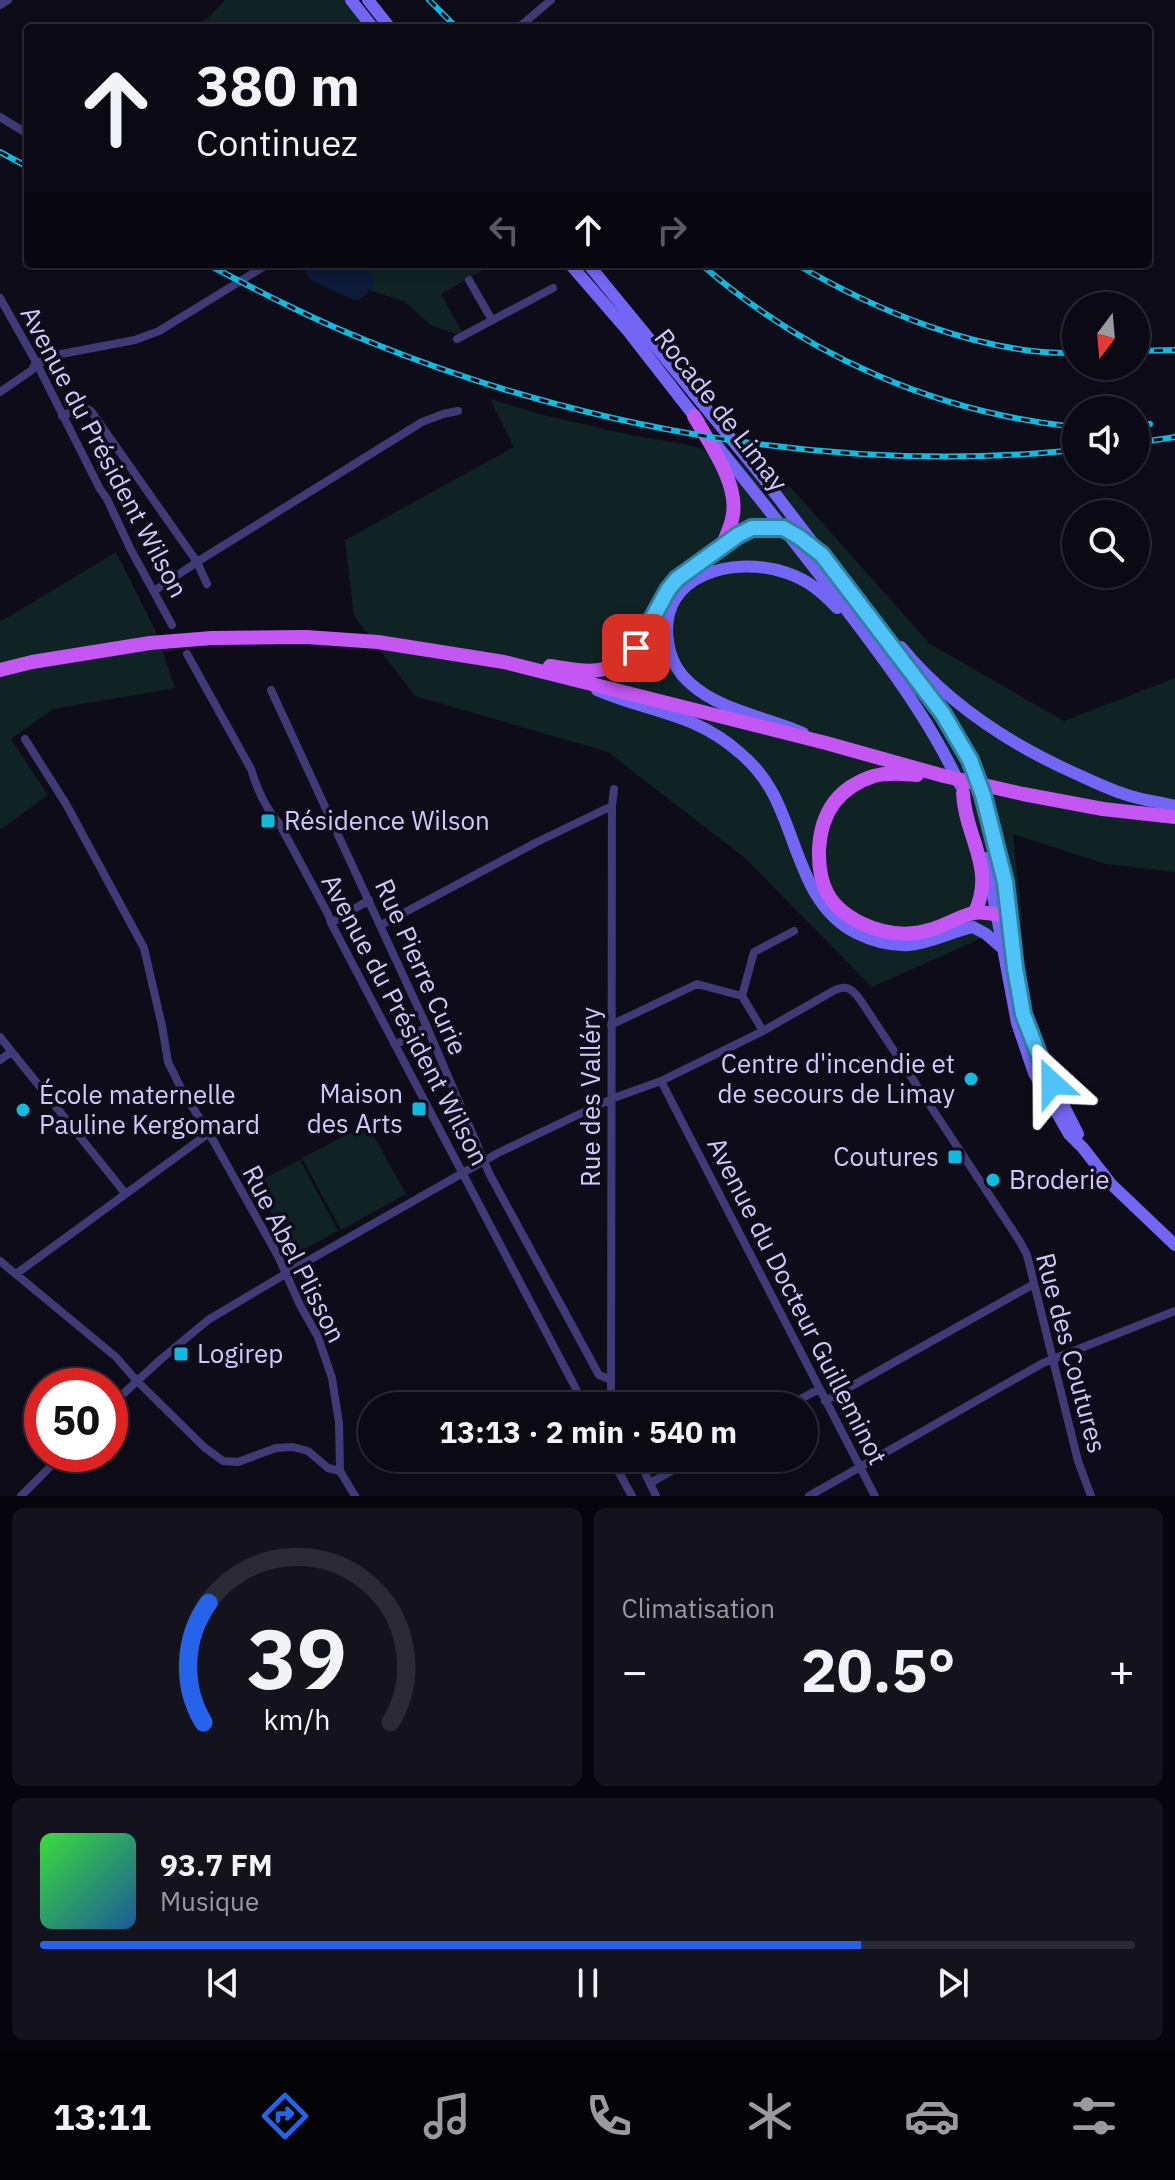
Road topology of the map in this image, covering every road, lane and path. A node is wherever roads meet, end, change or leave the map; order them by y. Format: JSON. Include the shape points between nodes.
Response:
{"nodes":[{"id":1,"x":8,"y":0,"type":"edge"},
{"id":2,"x":351,"y":0,"type":"edge"},
{"id":3,"x":368,"y":0,"type":"edge"},
{"id":4,"x":551,"y":0,"type":"edge"},
{"id":5,"x":0,"y":5,"type":"edge"},
{"id":6,"x":370,"y":24,"type":"edge"},
{"id":7,"x":387,"y":24,"type":"edge"},
{"id":8,"x":523,"y":24,"type":"edge"},
{"id":9,"x":0,"y":117,"type":"edge"},
{"id":10,"x":24,"y":132,"type":"edge"},
{"id":11,"x":261,"y":268,"type":"edge"},
{"id":12,"x":573,"y":268,"type":"edge"},
{"id":13,"x":591,"y":268,"type":"edge"},
{"id":14,"x":469,"y":280,"type":"dead end"},
{"id":15,"x":553,"y":288,"type":"dead end"},
{"id":16,"x":0,"y":298,"type":"edge"},
{"id":17,"x":492,"y":320,"type":"junction"},
{"id":18,"x":457,"y":339,"type":"dead end"},
{"id":19,"x":36,"y":362,"type":"junction"},
{"id":20,"x":0,"y":392,"type":"edge"},
{"id":21,"x":458,"y":411,"type":"dead end"},
{"id":22,"x":62,"y":416,"type":"junction"},
{"id":23,"x":694,"y":416,"type":"junction"},
{"id":24,"x":783,"y":528,"type":"junction"},
{"id":25,"x":723,"y":544,"type":"junction"},
{"id":26,"x":822,"y":555,"type":"junction"},
{"id":27,"x":197,"y":562,"type":"junction"},
{"id":28,"x":207,"y":584,"type":"dead end"},
{"id":29,"x":845,"y":586,"type":"junction"},
{"id":30,"x":154,"y":591,"type":"junction"},
{"id":31,"x":172,"y":625,"type":"dead end"},
{"id":32,"x":187,"y":654,"type":"dead end"},
{"id":33,"x":885,"y":660,"type":"junction"},
{"id":34,"x":504,"y":662,"type":"junction"},
{"id":35,"x":0,"y":670,"type":"edge"},
{"id":36,"x":575,"y":681,"type":"junction"},
{"id":37,"x":271,"y":690,"type":"dead end"},
{"id":38,"x":25,"y":739,"type":"dead end"},
{"id":39,"x":826,"y":743,"type":"junction"},
{"id":40,"x":948,"y":777,"type":"junction"},
{"id":41,"x":614,"y":789,"type":"dead end"},
{"id":42,"x":963,"y":793,"type":"junction"},
{"id":43,"x":612,"y":806,"type":"junction"},
{"id":44,"x":1175,"y":806,"type":"edge"},
{"id":45,"x":1175,"y":817,"type":"edge"},
{"id":46,"x":369,"y":900,"type":"junction"},
{"id":47,"x":1002,"y":915,"type":"junction"},
{"id":48,"x":974,"y":920,"type":"junction"},
{"id":49,"x":331,"y":923,"type":"junction"},
{"id":50,"x":381,"y":925,"type":"junction"},
{"id":51,"x":794,"y":931,"type":"dead end"},
{"id":52,"x":1001,"y":947,"type":"junction"},
{"id":53,"x":742,"y":996,"type":"junction"},
{"id":54,"x":611,"y":1025,"type":"junction"},
{"id":55,"x":427,"y":1027,"type":"junction"},
{"id":56,"x":763,"y":1031,"type":"junction"},
{"id":57,"x":0,"y":1037,"type":"edge"},
{"id":58,"x":395,"y":1045,"type":"junction"},
{"id":59,"x":11,"y":1052,"type":"junction"},
{"id":60,"x":0,"y":1060,"type":"edge"},
{"id":61,"x":661,"y":1081,"type":"junction"},
{"id":62,"x":611,"y":1099,"type":"junction"},
{"id":63,"x":209,"y":1133,"type":"junction"},
{"id":64,"x":1083,"y":1148,"type":"junction"},
{"id":65,"x":484,"y":1160,"type":"junction"},
{"id":66,"x":462,"y":1173,"type":"junction"},
{"id":67,"x":125,"y":1193,"type":"junction"},
{"id":68,"x":1175,"y":1245,"type":"edge"},
{"id":69,"x":0,"y":1261,"type":"edge"},
{"id":70,"x":287,"y":1273,"type":"junction"},
{"id":71,"x":16,"y":1274,"type":"junction"},
{"id":72,"x":1034,"y":1284,"type":"junction"},
{"id":73,"x":1175,"y":1311,"type":"edge"},
{"id":74,"x":1053,"y":1360,"type":"junction"},
{"id":75,"x":136,"y":1380,"type":"junction"},
{"id":76,"x":611,"y":1380,"type":"junction"},
{"id":77,"x":128,"y":1388,"type":"edge"},
{"id":78,"x":819,"y":1389,"type":"junction"},
{"id":79,"x":578,"y":1392,"type":"edge"},
{"id":80,"x":611,"y":1392,"type":"edge"},
{"id":81,"x":814,"y":1392,"type":"edge"},
{"id":82,"x":825,"y":1401,"type":"junction"},
{"id":83,"x":860,"y":1467,"type":"junction"},
{"id":84,"x":340,"y":1471,"type":"junction"},
{"id":85,"x":45,"y":1472,"type":"edge"},
{"id":86,"x":619,"y":1472,"type":"edge"},
{"id":87,"x":645,"y":1472,"type":"edge"},
{"id":88,"x":670,"y":1472,"type":"edge"},
{"id":89,"x":650,"y":1483,"type":"junction"},
{"id":90,"x":21,"y":1496,"type":"edge"},
{"id":91,"x":355,"y":1496,"type":"edge"},
{"id":92,"x":632,"y":1496,"type":"edge"},
{"id":93,"x":656,"y":1496,"type":"edge"},
{"id":94,"x":809,"y":1496,"type":"edge"},
{"id":95,"x":875,"y":1496,"type":"edge"},
{"id":96,"x":1091,"y":1496,"type":"edge"}],
"edges":[{"from":1,"to":5,"type":"street"},
{"from":2,"to":6,"type":"main road"},
{"from":3,"to":7,"type":"main road"},
{"from":4,"to":8,"type":"street"},
{"from":9,"to":10,"type":"street"},
{"from":11,"to":19,"type":"street","via":[[159,331]]},
{"from":12,"to":23,"type":"main road","name":"Rocade de Limay"},
{"from":13,"to":26,"type":"main road","name":"Rocade de Limay"},
{"from":14,"to":17,"type":"street"},
{"from":15,"to":17,"type":"street"},
{"from":16,"to":19,"type":"street","name":"Avenue du Président Wilson"},
{"from":17,"to":18,"type":"street"},
{"from":19,"to":20,"type":"street"},
{"from":19,"to":22,"type":"street","name":"Avenue du Président Wilson"},
{"from":21,"to":27,"type":"street","via":[[422,422]]},
{"from":22,"to":27,"type":"street","via":[[81,407],[91,411]]},
{"from":22,"to":30,"type":"street","name":"Avenue du Président Wilson"},
{"from":23,"to":24,"type":"main road","name":"Rocade de Limay"},
{"from":23,"to":25,"type":"main road","via":[[734,495]]},
{"from":24,"to":25,"type":"main road","via":[[752,528]]},
{"from":24,"to":26,"type":"main road"},
{"from":24,"to":33,"type":"main road","name":"Rocade de Limay"},
{"from":25,"to":34,"type":"main road","via":[[677,579],[636,648],[618,663],[586,672]]},
{"from":26,"to":29,"type":"main road","name":"Rocade de Limay"},
{"from":27,"to":28,"type":"street"},
{"from":27,"to":30,"type":"street"},
{"from":29,"to":44,"type":"main road","via":[[944,693],[1017,746],[1126,795]]},
{"from":29,"to":47,"type":"main road","name":"Rocade de Limay","via":[[943,714],[970,760],[1005,882]]},
{"from":30,"to":31,"type":"street","name":"Avenue du Président Wilson"},
{"from":32,"to":49,"type":"street","name":"Avenue du Président Wilson"},
{"from":33,"to":39,"type":"main road","via":[[817,588],[789,574],[765,567],[719,569],[694,580],[679,595],[670,610],[667,637],[675,664],[689,683],[732,708]]},
{"from":33,"to":42,"type":"main road","name":"Rocade de Limay","via":[[924,716]]},
{"from":34,"to":35,"type":"main road","via":[[378,642],[212,638],[150,643]]},
{"from":34,"to":36,"type":"main road"},
{"from":36,"to":39,"type":"main road"},
{"from":36,"to":48,"type":"main road","via":[[704,726],[741,753],[772,792],[822,904],[849,930],[888,944],[911,945]]},
{"from":37,"to":46,"type":"street","name":"Rue Pierre Curie"},
{"from":38,"to":63,"type":"street","name":"Rue Abel Plisson","via":[[144,948],[168,1062]]},
{"from":39,"to":40,"type":"main road"},
{"from":40,"to":45,"type":"main road","via":[[1103,809]]},
{"from":40,"to":48,"type":"main road","via":[[889,773],[839,797],[821,825],[820,875],[842,912],[885,931],[907,935]]},
{"from":41,"to":43,"type":"street","name":"Rue des Valléry"},
{"from":42,"to":47,"type":"main road","name":"Rocade de Limay"},
{"from":42,"to":48,"type":"main road","via":[[984,883]]},
{"from":43,"to":50,"type":"street"},
{"from":43,"to":54,"type":"street","name":"Rue des Valléry"},
{"from":46,"to":49,"type":"street"},
{"from":46,"to":50,"type":"street","name":"Rue Pierre Curie"},
{"from":47,"to":48,"type":"main road"},
{"from":47,"to":52,"type":"main road","name":"Rocade de Limay"},
{"from":47,"to":64,"type":"main road","name":"Rocade de Limay","via":[[1023,1014]]},
{"from":48,"to":52,"type":"main road"},
{"from":49,"to":58,"type":"street","name":"Avenue du Président Wilson"},
{"from":50,"to":55,"type":"street","name":"Rue Pierre Curie"},
{"from":51,"to":53,"type":"street","via":[[754,952]]},
{"from":52,"to":64,"type":"main road","name":"Rocade de Limay","via":[[1034,1073],[1069,1134]]},
{"from":53,"to":54,"type":"street","via":[[697,984]]},
{"from":53,"to":56,"type":"street"},
{"from":54,"to":62,"type":"street","name":"Rue des Valléry"},
{"from":55,"to":58,"type":"street"},
{"from":55,"to":65,"type":"street","name":"Rue Pierre Curie"},
{"from":56,"to":61,"type":"street"},
{"from":56,"to":72,"type":"street","name":"Rue des Coutures","via":[[827,994],[845,987],[853,990],[1019,1240]]},
{"from":57,"to":59,"type":"street"},
{"from":58,"to":66,"type":"street","name":"Avenue du Président Wilson"},
{"from":59,"to":60,"type":"street"},
{"from":59,"to":67,"type":"street"},
{"from":61,"to":62,"type":"street"},
{"from":61,"to":78,"type":"street","name":"Avenue du Docteur Guilleminot"},
{"from":62,"to":65,"type":"street"},
{"from":62,"to":76,"type":"street","name":"Rue des Valléry"},
{"from":63,"to":67,"type":"street"},
{"from":63,"to":70,"type":"street","name":"Rue Abel Plisson"},
{"from":64,"to":68,"type":"main road","name":"Rocade de Limay","via":[[1111,1184]]},
{"from":65,"to":66,"type":"street"},
{"from":65,"to":76,"type":"street","name":"Rue Pierre Curie","via":[[599,1375]]},
{"from":66,"to":70,"type":"street"},
{"from":66,"to":79,"type":"street","name":"Avenue du Président Wilson"},
{"from":67,"to":71,"type":"street"},
{"from":69,"to":71,"type":"street"},
{"from":70,"to":75,"type":"street","via":[[208,1320]]},
{"from":70,"to":84,"type":"street","name":"Rue Abel Plisson","via":[[332,1378]]},
{"from":71,"to":75,"type":"street"},
{"from":72,"to":74,"type":"street","name":"Rue des Coutures"},
{"from":72,"to":82,"type":"street"},
{"from":73,"to":74,"type":"street"},
{"from":74,"to":83,"type":"street"},
{"from":74,"to":96,"type":"street","name":"Rue des Coutures"},
{"from":75,"to":77,"type":"street"},
{"from":75,"to":84,"type":"street","via":[[223,1461],[293,1447]]},
{"from":76,"to":80,"type":"street","name":"Rue des Valléry"},
{"from":78,"to":81,"type":"street"},
{"from":78,"to":82,"type":"street","name":"Avenue du Docteur Guilleminot"},
{"from":82,"to":83,"type":"street","name":"Avenue du Docteur Guilleminot"},
{"from":83,"to":94,"type":"street"},
{"from":83,"to":95,"type":"street","name":"Avenue du Docteur Guilleminot"},
{"from":84,"to":91,"type":"street","name":"Rue Abel Plisson"},
{"from":85,"to":90,"type":"street"},
{"from":86,"to":92,"type":"street"},
{"from":87,"to":89,"type":"street"},
{"from":88,"to":89,"type":"street"},
{"from":89,"to":93,"type":"street"}]}
